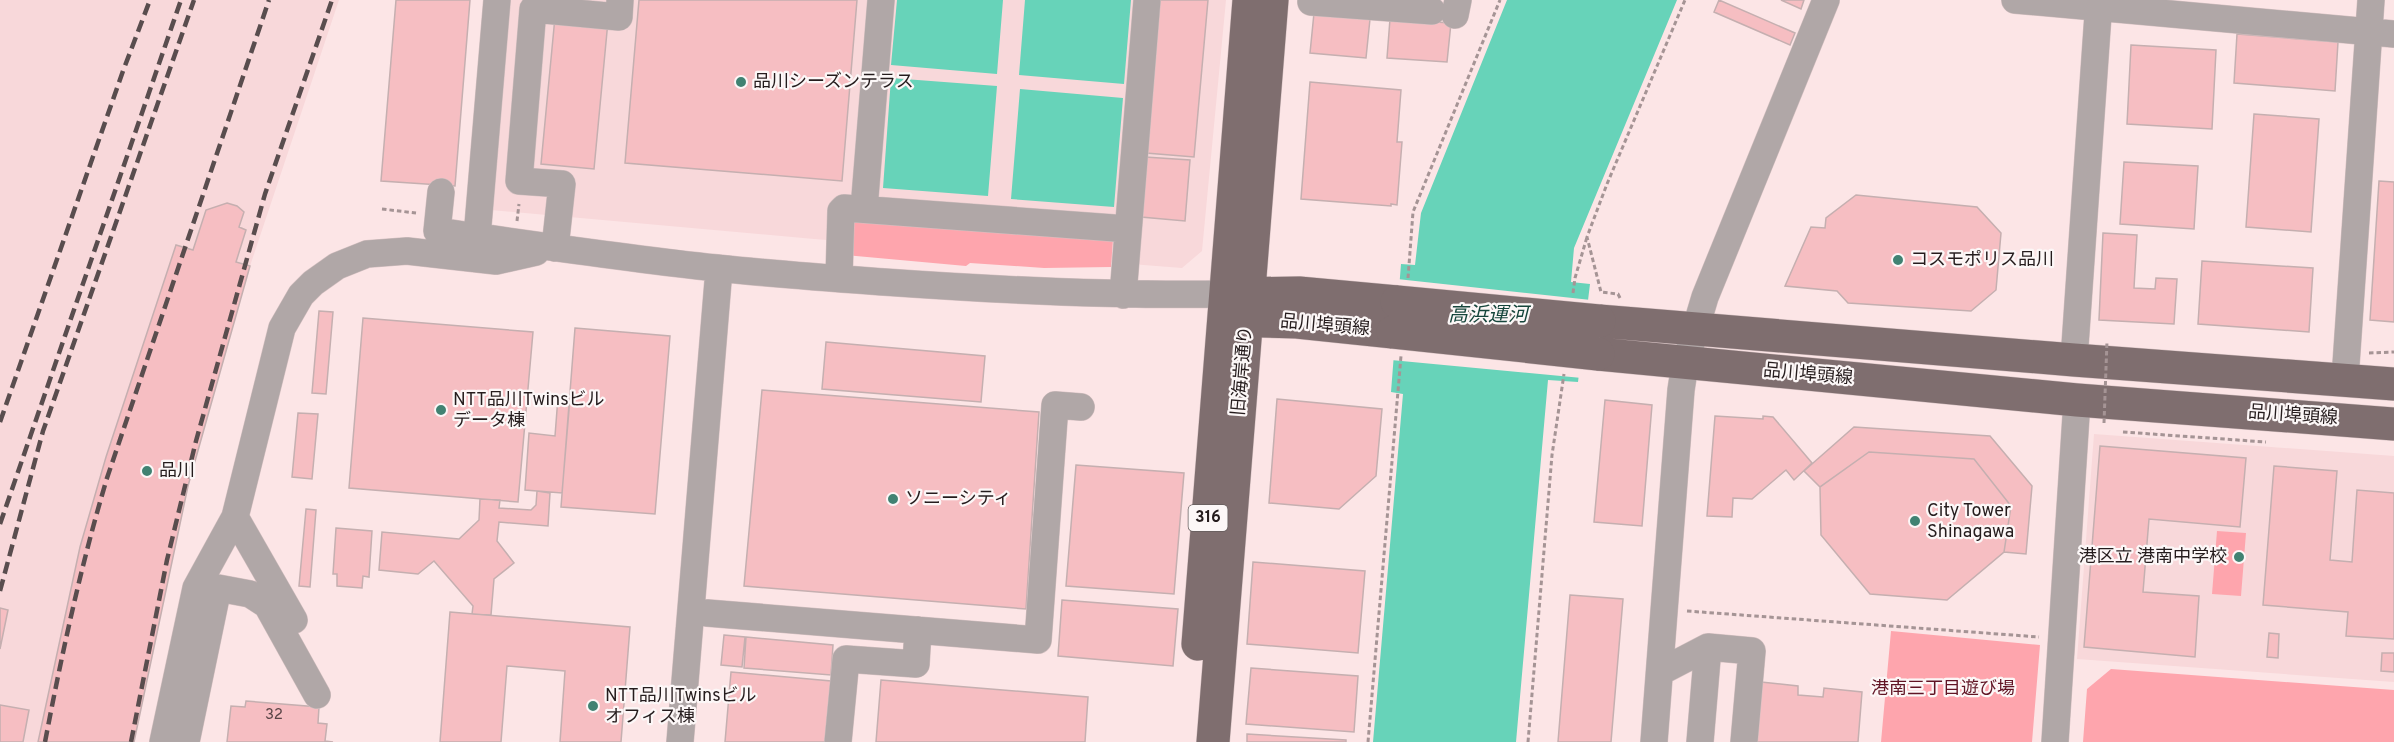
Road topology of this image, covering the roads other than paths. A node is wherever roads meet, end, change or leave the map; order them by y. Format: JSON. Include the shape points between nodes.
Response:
{"nodes":[{"id":1,"x":497,"y":0,"type":"edge"},
{"id":2,"x":620,"y":0,"type":"edge"},
{"id":3,"x":881,"y":0,"type":"edge"},
{"id":4,"x":1147,"y":0,"type":"edge"},
{"id":5,"x":1249,"y":0,"type":"edge"},
{"id":6,"x":1272,"y":0,"type":"edge"},
{"id":7,"x":1312,"y":0,"type":"edge"},
{"id":8,"x":1826,"y":0,"type":"edge"},
{"id":9,"x":2015,"y":0,"type":"edge"},
{"id":10,"x":2371,"y":0,"type":"edge"},
{"id":11,"x":1339,"y":2,"type":"edge"},
{"id":12,"x":2098,"y":4,"type":"edge"},
{"id":13,"x":1448,"y":9,"type":"edge"},
{"id":14,"x":2381,"y":32,"type":"edge"},
{"id":15,"x":441,"y":192,"type":"dead end"},
{"id":16,"x":864,"y":209,"type":"junction"},
{"id":17,"x":1128,"y":229,"type":"junction"},
{"id":18,"x":477,"y":237,"type":"junction"},
{"id":19,"x":555,"y":248,"type":"junction"},
{"id":20,"x":719,"y":268,"type":"junction"},
{"id":21,"x":839,"y":278,"type":"junction"},
{"id":22,"x":1123,"y":295,"type":"junction"},
{"id":23,"x":1236,"y":307,"type":"junction"},
{"id":24,"x":1395,"y":317,"type":"junction"},
{"id":25,"x":1694,"y":330,"type":"junction"},
{"id":26,"x":2074,"y":360,"type":"junction"},
{"id":27,"x":1685,"y":364,"type":"junction"},
{"id":28,"x":2345,"y":380,"type":"junction"},
{"id":29,"x":2394,"y":384,"type":"edge"},
{"id":30,"x":2077,"y":400,"type":"junction"},
{"id":31,"x":1081,"y":407,"type":"dead end"},
{"id":32,"x":2394,"y":424,"type":"edge"},
{"id":33,"x":235,"y":517,"type":"junction"},
{"id":34,"x":707,"y":613,"type":"dead end"},
{"id":35,"x":918,"y":630,"type":"junction"},
{"id":36,"x":1708,"y":647,"type":"junction"},
{"id":37,"x":1660,"y":672,"type":"junction"},
{"id":38,"x":163,"y":742,"type":"edge"},
{"id":39,"x":186,"y":742,"type":"edge"},
{"id":40,"x":680,"y":742,"type":"edge"},
{"id":41,"x":838,"y":742,"type":"edge"},
{"id":42,"x":1190,"y":742,"type":"edge"},
{"id":43,"x":1213,"y":742,"type":"edge"},
{"id":44,"x":1654,"y":742,"type":"edge"},
{"id":45,"x":1700,"y":742,"type":"edge"},
{"id":46,"x":1744,"y":742,"type":"edge"},
{"id":47,"x":2055,"y":742,"type":"edge"}],
"edges":[{"from":1,"to":18,"type":"street"},
{"from":2,"to":19,"type":"street","via":[[619,17],[533,9],[519,181],[562,184]]},
{"from":3,"to":16,"type":"street"},
{"from":4,"to":17,"type":"street"},
{"from":5,"to":23,"type":"main road","name":"旧海岸通り","number":"316"},
{"from":6,"to":23,"type":"main road","name":"旧海岸通り","number":"316"},
{"from":7,"to":11,"type":"street"},
{"from":8,"to":25,"type":"street"},
{"from":9,"to":12,"type":"street"},
{"from":10,"to":14,"type":"street"},
{"from":11,"to":13,"type":"street"},
{"from":12,"to":14,"type":"street"},
{"from":12,"to":26,"type":"street"},
{"from":14,"to":28,"type":"street"},
{"from":15,"to":18,"type":"street","via":[[437,231]]},
{"from":16,"to":17,"type":"street"},
{"from":16,"to":21,"type":"street","via":[[841,211]]},
{"from":17,"to":22,"type":"street"},
{"from":18,"to":19,"type":"street"},
{"from":19,"to":20,"type":"street"},
{"from":19,"to":33,"type":"street","via":[[496,261],[384,251],[352,258],[313,283],[296,302],[282,328]]},
{"from":20,"to":21,"type":"street"},
{"from":20,"to":40,"type":"street"},
{"from":21,"to":22,"type":"street"},
{"from":22,"to":23,"type":"street"},
{"from":23,"to":24,"type":"main road","name":"品川埠頭線","via":[[1299,293]]},
{"from":23,"to":42,"type":"main road","name":"旧海岸通り","number":"316"},
{"from":23,"to":43,"type":"main road","name":"旧海岸通り","number":"316"},
{"from":24,"to":25,"type":"main road","name":"品川埠頭線","bridge":true,"via":[[1611,311]]},
{"from":24,"to":27,"type":"main road","name":"品川埠頭線","bridge":true,"via":[[1598,354]]},
{"from":25,"to":26,"type":"main road","name":"品川埠頭線"},
{"from":25,"to":27,"type":"street"},
{"from":26,"to":28,"type":"main road","name":"品川埠頭線"},
{"from":27,"to":30,"type":"main road","name":"品川埠頭線"},
{"from":27,"to":37,"type":"street"},
{"from":28,"to":29,"type":"main road","name":"品川埠頭線"},
{"from":30,"to":32,"type":"main road","name":"品川埠頭線"},
{"from":30,"to":47,"type":"street"},
{"from":31,"to":35,"type":"street","via":[[1055,405],[1038,640]]},
{"from":33,"to":38,"type":"street","via":[[196,588]]},
{"from":33,"to":39,"type":"street","via":[[325,691],[267,605],[250,594],[218,588]]},
{"from":34,"to":35,"type":"street"},
{"from":35,"to":41,"type":"street","via":[[916,664],[846,659]]},
{"from":36,"to":37,"type":"street"},
{"from":36,"to":45,"type":"street"},
{"from":36,"to":46,"type":"street","via":[[1752,651]]},
{"from":37,"to":44,"type":"street"}]}
